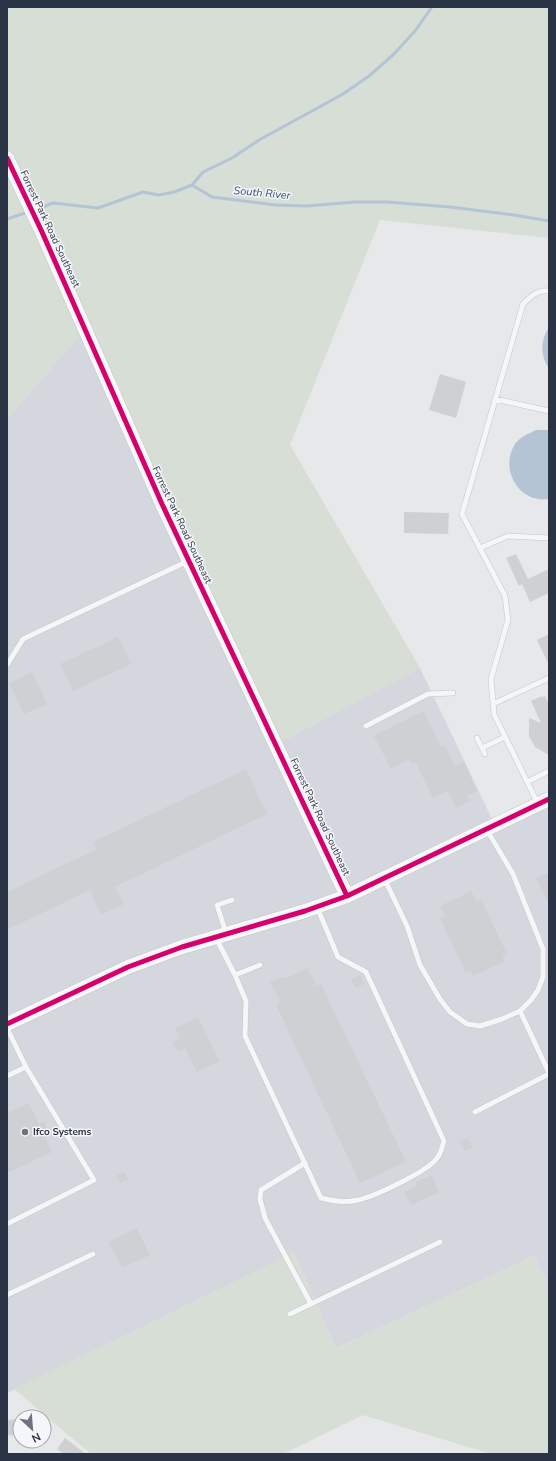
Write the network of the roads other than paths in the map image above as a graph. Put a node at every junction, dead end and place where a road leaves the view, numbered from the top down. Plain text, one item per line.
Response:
1 (7, 158) edge
2 (549, 291) edge
3 (496, 399) junction
4 (549, 411) edge
5 (549, 538) edge
6 (480, 548) junction
7 (189, 561) junction
8 (7, 665) edge
9 (549, 678) edge
10 (453, 693) dead end
11 (493, 704) junction
12 (366, 726) dead end
13 (505, 736) junction
14 (477, 738) dead end
15 (482, 748) junction
16 (485, 754) dead end
17 (549, 772) edge
18 (527, 782) junction
19 (544, 802) edge
20 (486, 829) junction
21 (384, 878) junction
22 (347, 896) junction
23 (232, 900) dead end
24 (317, 907) junction
25 (221, 936) junction
26 (260, 965) dead end
27 (235, 975) junction
28 (520, 1011) junction
29 (7, 1024) edge
30 (7, 1028) edge
31 (26, 1067) junction
32 (549, 1074) edge
33 (7, 1076) edge
34 (475, 1112) dead end
35 (305, 1163) junction
36 (7, 1224) edge
37 (440, 1242) dead end
38 (93, 1254) dead end
39 (7, 1295) edge
40 (311, 1304) junction
41 (290, 1314) dead end

1 - 7 street, Forrest Park Road Southeast
2 - 3 lane
3 - 4 lane
3 - 6 lane
5 - 6 lane
6 - 11 lane
7 - 8 lane
7 - 22 street, Forrest Park Road Southeast
9 - 11 lane
10 - 12 lane
11 - 13 lane
13 - 15 lane
13 - 18 lane
14 - 15 lane
15 - 16 lane
17 - 18 lane
18 - 19 lane
19 - 20 street
20 - 21 street
20 - 28 lane
21 - 22 street
21 - 28 lane
22 - 24 street
23 - 25 lane
24 - 25 street
24 - 35 lane
25 - 27 lane
25 - 29 street
26 - 27 lane
27 - 35 lane
28 - 32 lane
30 - 31 lane
31 - 33 lane
31 - 36 lane
32 - 34 lane
35 - 40 lane
37 - 40 lane
38 - 39 lane
40 - 41 lane

